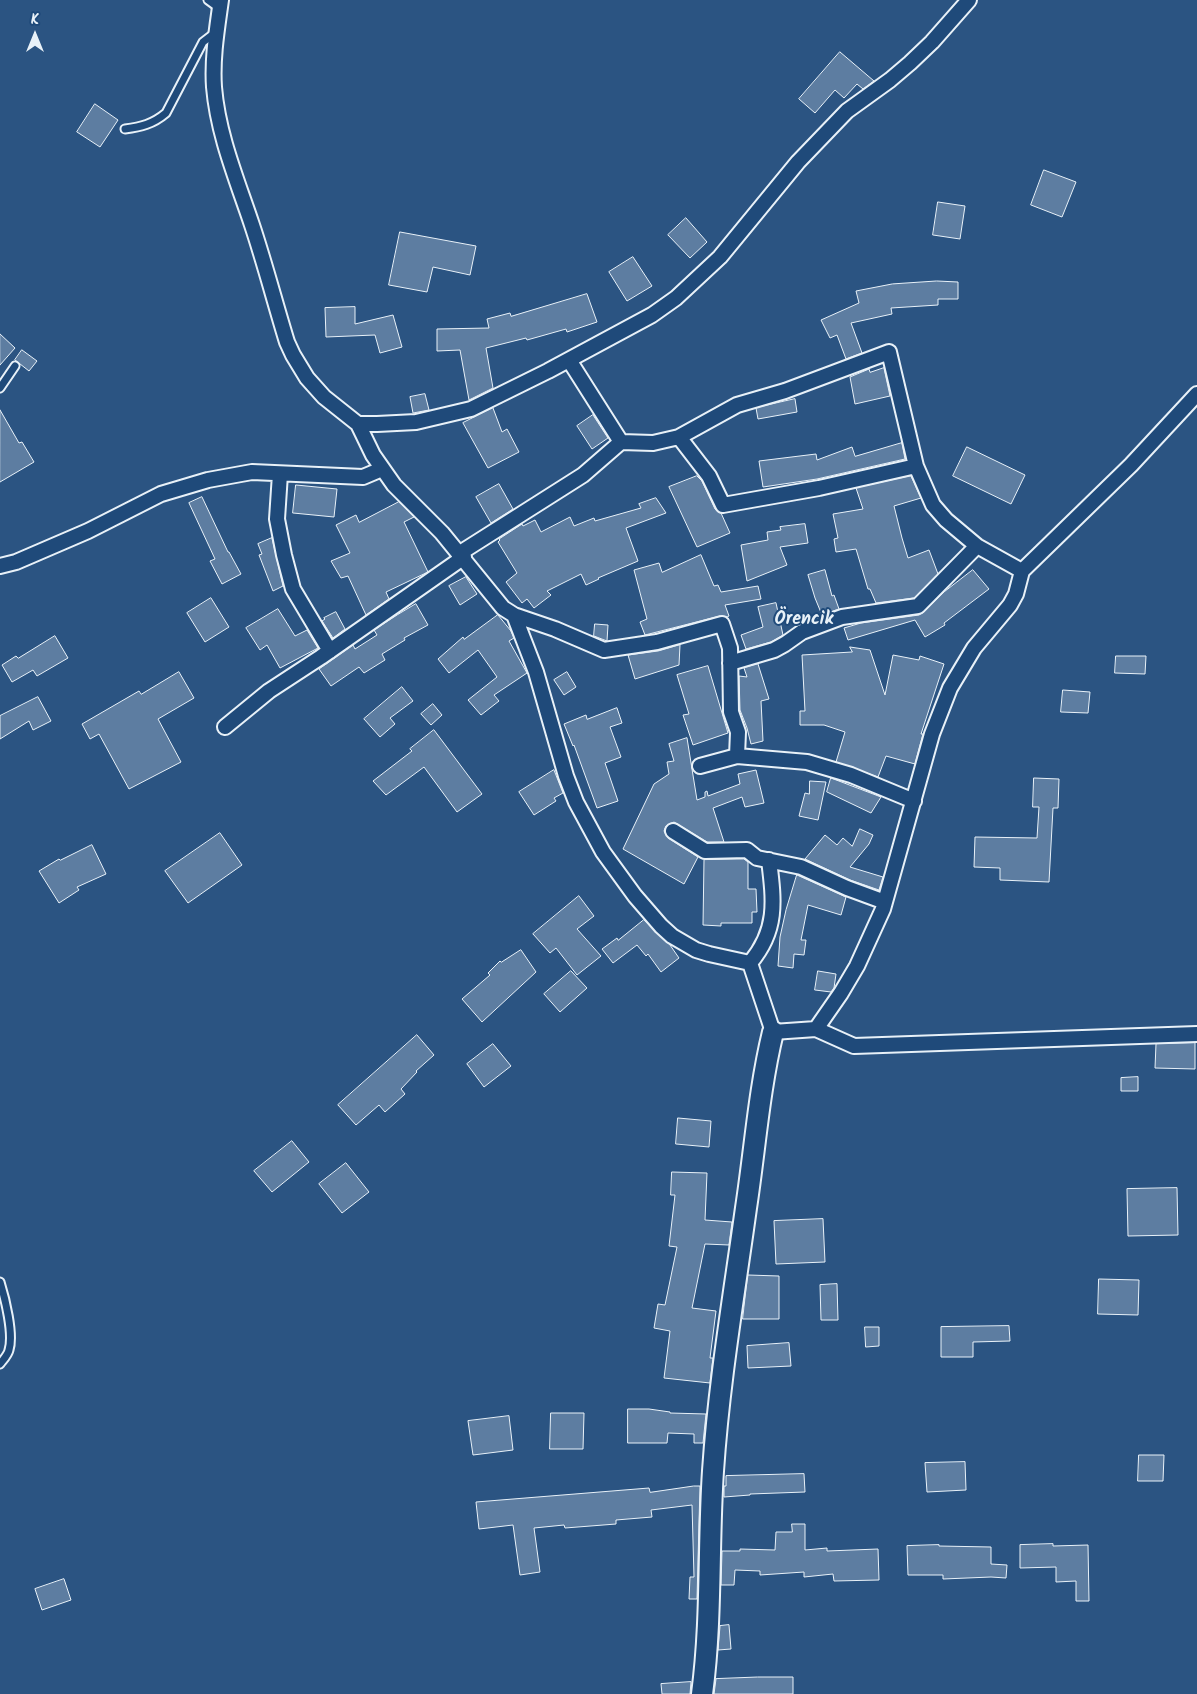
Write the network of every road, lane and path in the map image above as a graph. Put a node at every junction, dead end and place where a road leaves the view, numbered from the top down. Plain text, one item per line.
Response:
1 (969, 0) edge
2 (216, 3) edge
3 (216, 32) junction
4 (125, 129) dead end
5 (569, 360) junction
6 (16, 366) dead end
7 (0, 388) edge
8 (1197, 394) edge
9 (358, 424) junction
10 (679, 437) junction
11 (620, 442) junction
12 (916, 466) junction
13 (382, 469) junction
14 (280, 474) junction
15 (977, 546) junction
16 (462, 555) junction
17 (0, 566) edge
18 (1022, 571) junction
19 (514, 615) junction
20 (330, 651) junction
21 (730, 663) junction
22 (225, 727) dead end
23 (737, 756) junction
24 (700, 766) dead end
25 (914, 801) junction
26 (674, 831) dead end
27 (768, 860) junction
28 (885, 902) junction
29 (750, 963) junction
30 (816, 1029) junction
31 (773, 1032) junction
32 (1197, 1034) edge
33 (0, 1282) edge
34 (0, 1364) edge
35 (702, 1694) edge

1 - 5 street
2 - 3 street
3 - 4 lane
3 - 9 street
5 - 9 street
5 - 11 street
6 - 7 lane
8 - 18 street
9 - 13 street
10 - 11 street
10 - 12 street
10 - 12 street
11 - 16 street
12 - 15 street
13 - 14 street
13 - 16 street
14 - 17 street
14 - 20 street
15 - 18 street
15 - 21 street
16 - 19 street
16 - 20 street
18 - 25 street
19 - 21 street
19 - 29 street
20 - 22 street
21 - 23 street
23 - 24 street
23 - 25 street
25 - 28 street
26 - 27 street
27 - 28 street
27 - 29 street
28 - 30 street
29 - 31 street
30 - 31 street
30 - 32 street
31 - 35 street
33 - 34 lane

